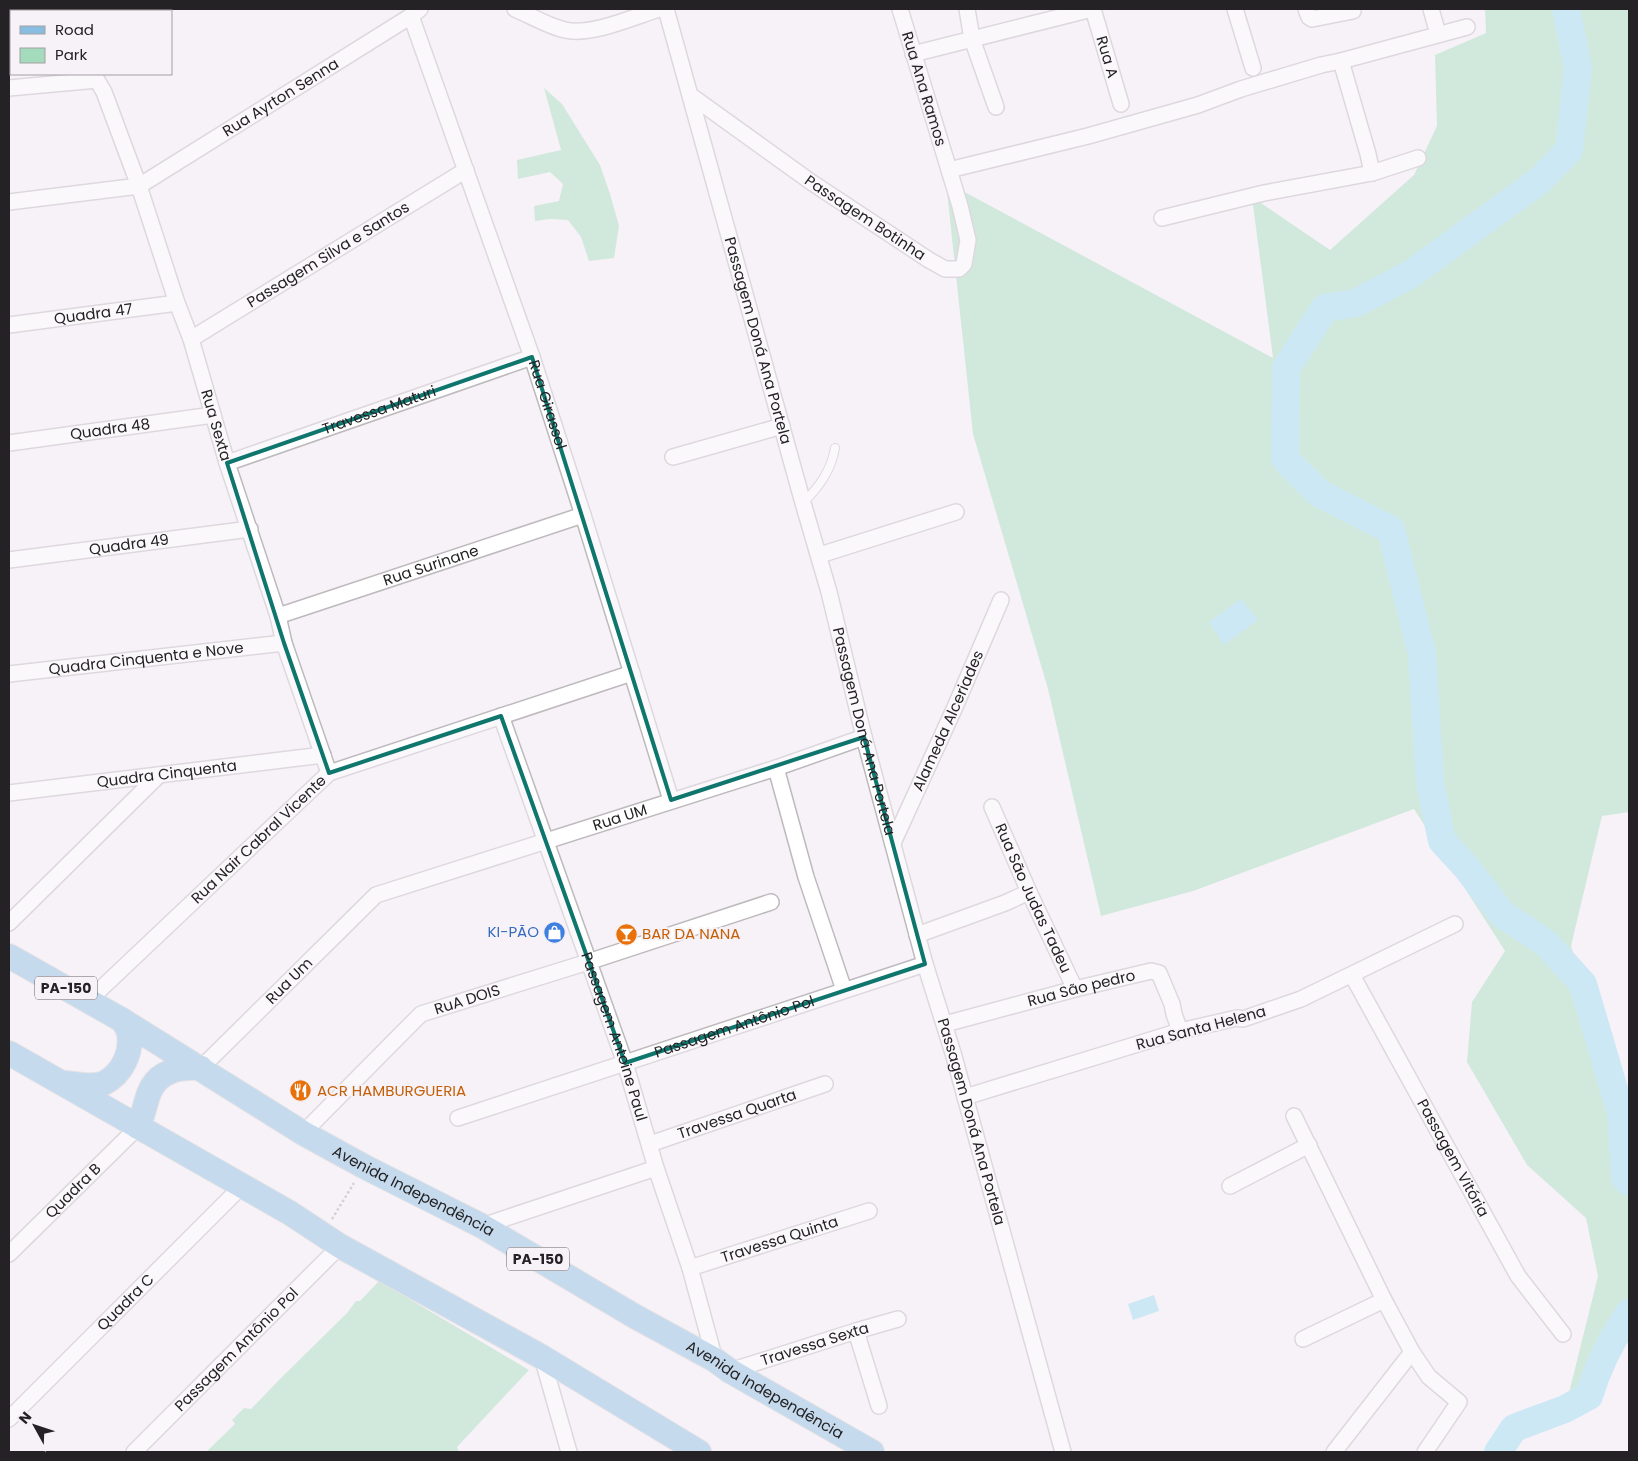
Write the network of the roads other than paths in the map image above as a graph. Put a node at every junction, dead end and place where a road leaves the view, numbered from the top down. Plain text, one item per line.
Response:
1 (515, 9) edge
2 (659, 9) edge
3 (666, 9) edge
4 (900, 9) edge
5 (967, 9) edge
6 (1093, 9) edge
7 (1235, 9) edge
8 (1306, 9) edge
9 (1431, 9) edge
10 (1353, 11) dead end
11 (415, 12) edge
12 (1467, 27) dead end
13 (1438, 34) junction
14 (972, 39) junction
15 (913, 54) junction
16 (1341, 61) junction
17 (1253, 68) dead end
18 (9, 88) edge
19 (690, 96) junction
20 (1121, 104) dead end
21 (996, 107) dead end
22 (1418, 158) dead end
23 (466, 170) junction
24 (949, 170) junction
25 (1372, 173) junction
26 (139, 186) junction
27 (9, 202) edge
28 (1162, 218) dead end
29 (177, 303) junction
30 (9, 324) edge
31 (191, 339) junction
32 (532, 357) junction
33 (212, 415) junction
34 (782, 426) junction
35 (9, 443) edge
36 (835, 448) dead end
37 (673, 457) dead end
38 (227, 463) junction
39 (803, 503) junction
40 (956, 512) dead end
41 (583, 515) junction
42 (250, 529) junction
43 (820, 556) junction
44 (9, 560) edge
45 (1002, 600) dead end
46 (278, 616) junction
47 (284, 644) junction
48 (632, 673) junction
49 (9, 674) edge
50 (502, 716) junction
51 (864, 737) junction
52 (323, 755) junction
53 (776, 768) junction
54 (329, 773) junction
55 (159, 775) junction
56 (9, 793) edge
57 (671, 800) junction
58 (992, 807) dead end
59 (546, 841) junction
60 (893, 842) junction
61 (1029, 892) junction
62 (376, 895) joint
63 (771, 902) dead end
64 (9, 923) edge
65 (1456, 924) dead end
66 (917, 935) junction
67 (9, 956) edge
68 (588, 962) junction
69 (924, 964) junction
70 (1352, 975) junction
71 (1075, 989) junction
72 (844, 990) junction
73 (88, 1000) junction
74 (122, 1020) junction
75 (945, 1024) junction
76 (1180, 1031) junction
77 (12, 1062) edge
78 (625, 1063) junction
79 (201, 1068) junction
80 (59, 1082) junction
81 (825, 1084) dead end
82 (965, 1097) junction
83 (1294, 1116) dead end
84 (458, 1118) dead end
85 (138, 1127) junction
86 (303, 1133) junction
87 (650, 1144) junction
88 (1309, 1144) junction
89 (656, 1168) junction
90 (242, 1186) junction
91 (1230, 1186) dead end
92 (869, 1211) dead end
93 (482, 1226) junction
94 (331, 1240) junction
95 (9, 1254) edge
96 (690, 1268) junction
97 (1384, 1300) junction
98 (898, 1319) dead end
99 (856, 1331) junction
100 (1563, 1334) dead end
101 (1303, 1339) dead end
102 (1412, 1352) junction
103 (542, 1357) junction
104 (723, 1365) junction
105 (879, 1406) dead end
106 (9, 1419) edge
107 (134, 1452) edge
108 (569, 1452) edge
109 (699, 1452) edge
110 (872, 1452) edge
111 (1063, 1452) edge
112 (1334, 1452) edge
113 (1425, 1452) edge

1 - 2 street
3 - 19 street, Passagem Doná Ana Portela
4 - 15 street, Rua Ana Ramos
5 - 14 street
6 - 14 street
6 - 20 street, Rua A
7 - 17 street
8 - 10 street
9 - 13 street
11 - 23 street, Rua Girassol
11 - 26 street, Rua Ayrton Senna
12 - 13 street
13 - 16 street
14 - 15 street
14 - 21 street
15 - 24 street, Rua Ana Ramos
16 - 24 street
16 - 25 street
18 - 26 street, Rua Sexta
19 - 24 street, Passagem Botinha
19 - 34 street, Passagem Doná Ana Portela
22 - 25 street
23 - 31 street, Passagem Silva e Santos
23 - 32 street, Rua Girassol
25 - 28 street
26 - 27 street
26 - 29 street, Rua Sexta
29 - 30 street, Quadra 47
29 - 31 street, Rua Sexta
31 - 33 street, Rua Sexta
32 - 38 street, Travessa Maturi
32 - 41 street, Rua Girassol
33 - 35 street, Quadra 48
33 - 38 street, Rua Sexta
34 - 37 street
34 - 39 street, Passagem Doná Ana Portela
36 - 39 lane
38 - 42 street, Rua Sexta
39 - 43 street, Passagem Doná Ana Portela
40 - 43 street
41 - 46 street, Rua Surinane
41 - 48 street, Rua Girassol
42 - 44 street, Quadra 49
42 - 46 street, Rua Sexta
43 - 51 street, Passagem Doná Ana Portela
45 - 60 street, Alameda Alceriades
46 - 47 street, Rua Sexta
47 - 49 street, Quadra Cinquenta e Nove
47 - 52 street, Rua Sexta
48 - 50 street, Rua Nair Cabral Vicente
48 - 57 street, Rua Girassol
50 - 54 street, Rua Nair Cabral Vicente
50 - 59 street, Passagem Antoine Paul
51 - 53 street, Rua UM
51 - 60 street, Passagem Doná Ana Portela
52 - 54 street, Rua Sexta
52 - 55 street, Quadra Cinquenta
53 - 57 street, Rua UM
53 - 72 street
54 - 73 street, Rua Nair Cabral Vicente
55 - 56 street, Quadra Cinquenta
55 - 64 street
57 - 59 street, Rua UM
58 - 61 street, Rua São Judas Tadeu
59 - 62 street, Rua UM
59 - 68 street, Passagem Antoine Paul
60 - 66 street, Passagem Doná Ana Portela
61 - 66 street
61 - 71 street, Rua São Judas Tadeu
62 - 79 street, Rua Um
63 - 68 street
65 - 70 street, Rua Santa Helena
66 - 69 street, Passagem Doná Ana Portela
67 - 73 main road, Avenida Independência / PA-150
68 - 78 street, Passagem Antoine Paul
68 - 86 street, RuA DOIS
69 - 72 street, Passagem Antônio Pol
69 - 75 street, Passagem Doná Ana Portela
70 - 76 street, Rua Santa Helena
70 - 100 street, Passagem Vitória
71 - 75 street, Rua São pedro
71 - 76 street, Rua São pedro
72 - 78 street, Passagem Antônio Pol
73 - 74 main road, Avenida Independência / PA-150
74 - 79 main road, Avenida Independência / PA-150
74 - 80 main road
75 - 82 street, Passagem Doná Ana Portela
76 - 82 street, Rua Santa Helena
77 - 80 main road
78 - 84 street, Passagem Antônio Pol
78 - 87 street, Passagem Antoine Paul
79 - 85 main road
79 - 86 main road, Avenida Independência / PA-150
80 - 85 main road
81 - 87 street, Travessa Quarta
82 - 111 street, Passagem Doná Ana Portela
83 - 88 street
85 - 90 main road
85 - 95 street, Quadra B
86 - 93 main road, Avenida Independência / PA-150
87 - 89 street, Passagem Antoine Paul
88 - 91 street
88 - 97 street
89 - 93 street
89 - 96 street, Passagem Antoine Paul
90 - 94 main road
90 - 106 street, Quadra C
92 - 96 street, Travessa Quinta
93 - 104 main road, Avenida Independência / PA-150
94 - 103 main road
94 - 107 street, Passagem Antônio Pol
96 - 104 street, Passagem Antoine Paul
97 - 101 street
97 - 102 street
98 - 99 street, Travessa Sexta
99 - 104 street, Travessa Sexta
99 - 105 street
102 - 112 street
102 - 113 street
103 - 108 street
103 - 109 main road
104 - 110 main road, Avenida Independência / PA-150

